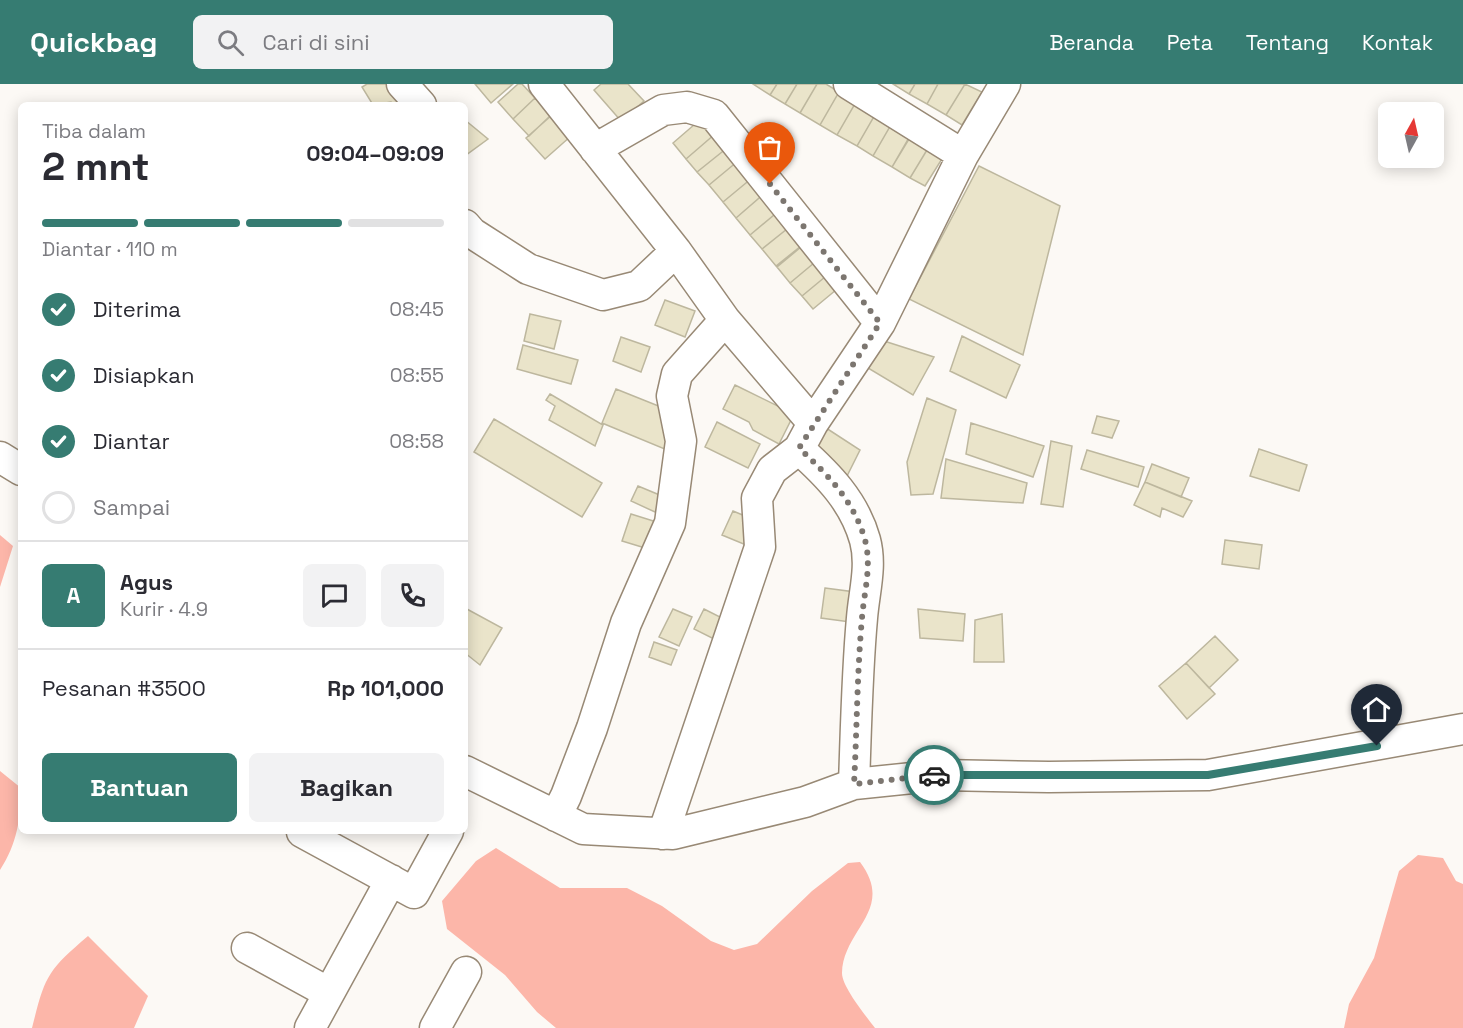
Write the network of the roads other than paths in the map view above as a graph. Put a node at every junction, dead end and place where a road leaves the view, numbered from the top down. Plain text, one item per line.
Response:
1 (402, 84) edge
2 (544, 84) edge
3 (849, 84) edge
4 (1005, 84) edge
5 (418, 102) edge
6 (595, 149) junction
7 (963, 156) junction
8 (468, 228) edge
9 (676, 251) junction
10 (725, 320) junction
11 (880, 323) junction
12 (806, 436) junction
13 (0, 457) edge
14 (18, 468) edge
15 (1463, 729) edge
16 (854, 784) junction
17 (468, 787) edge
18 (556, 816) junction
19 (306, 834) edge
20 (446, 834) edge
21 (663, 834) junction
22 (391, 880) junction
23 (247, 948) dead end
24 (466, 972) dead end
25 (329, 993) junction
26 (314, 1026) edge
27 (435, 1028) edge

1 - 5 street
2 - 6 street
3 - 7 street
4 - 7 street
6 - 9 street
6 - 11 street
7 - 11 street
8 - 9 street
9 - 10 street
10 - 12 street
10 - 18 street
11 - 12 street
12 - 16 street
12 - 21 street
13 - 14 street
15 - 16 street
16 - 21 street
17 - 18 street
18 - 21 street
19 - 22 street
20 - 22 street
22 - 25 street
23 - 25 street
24 - 27 street
25 - 26 street

